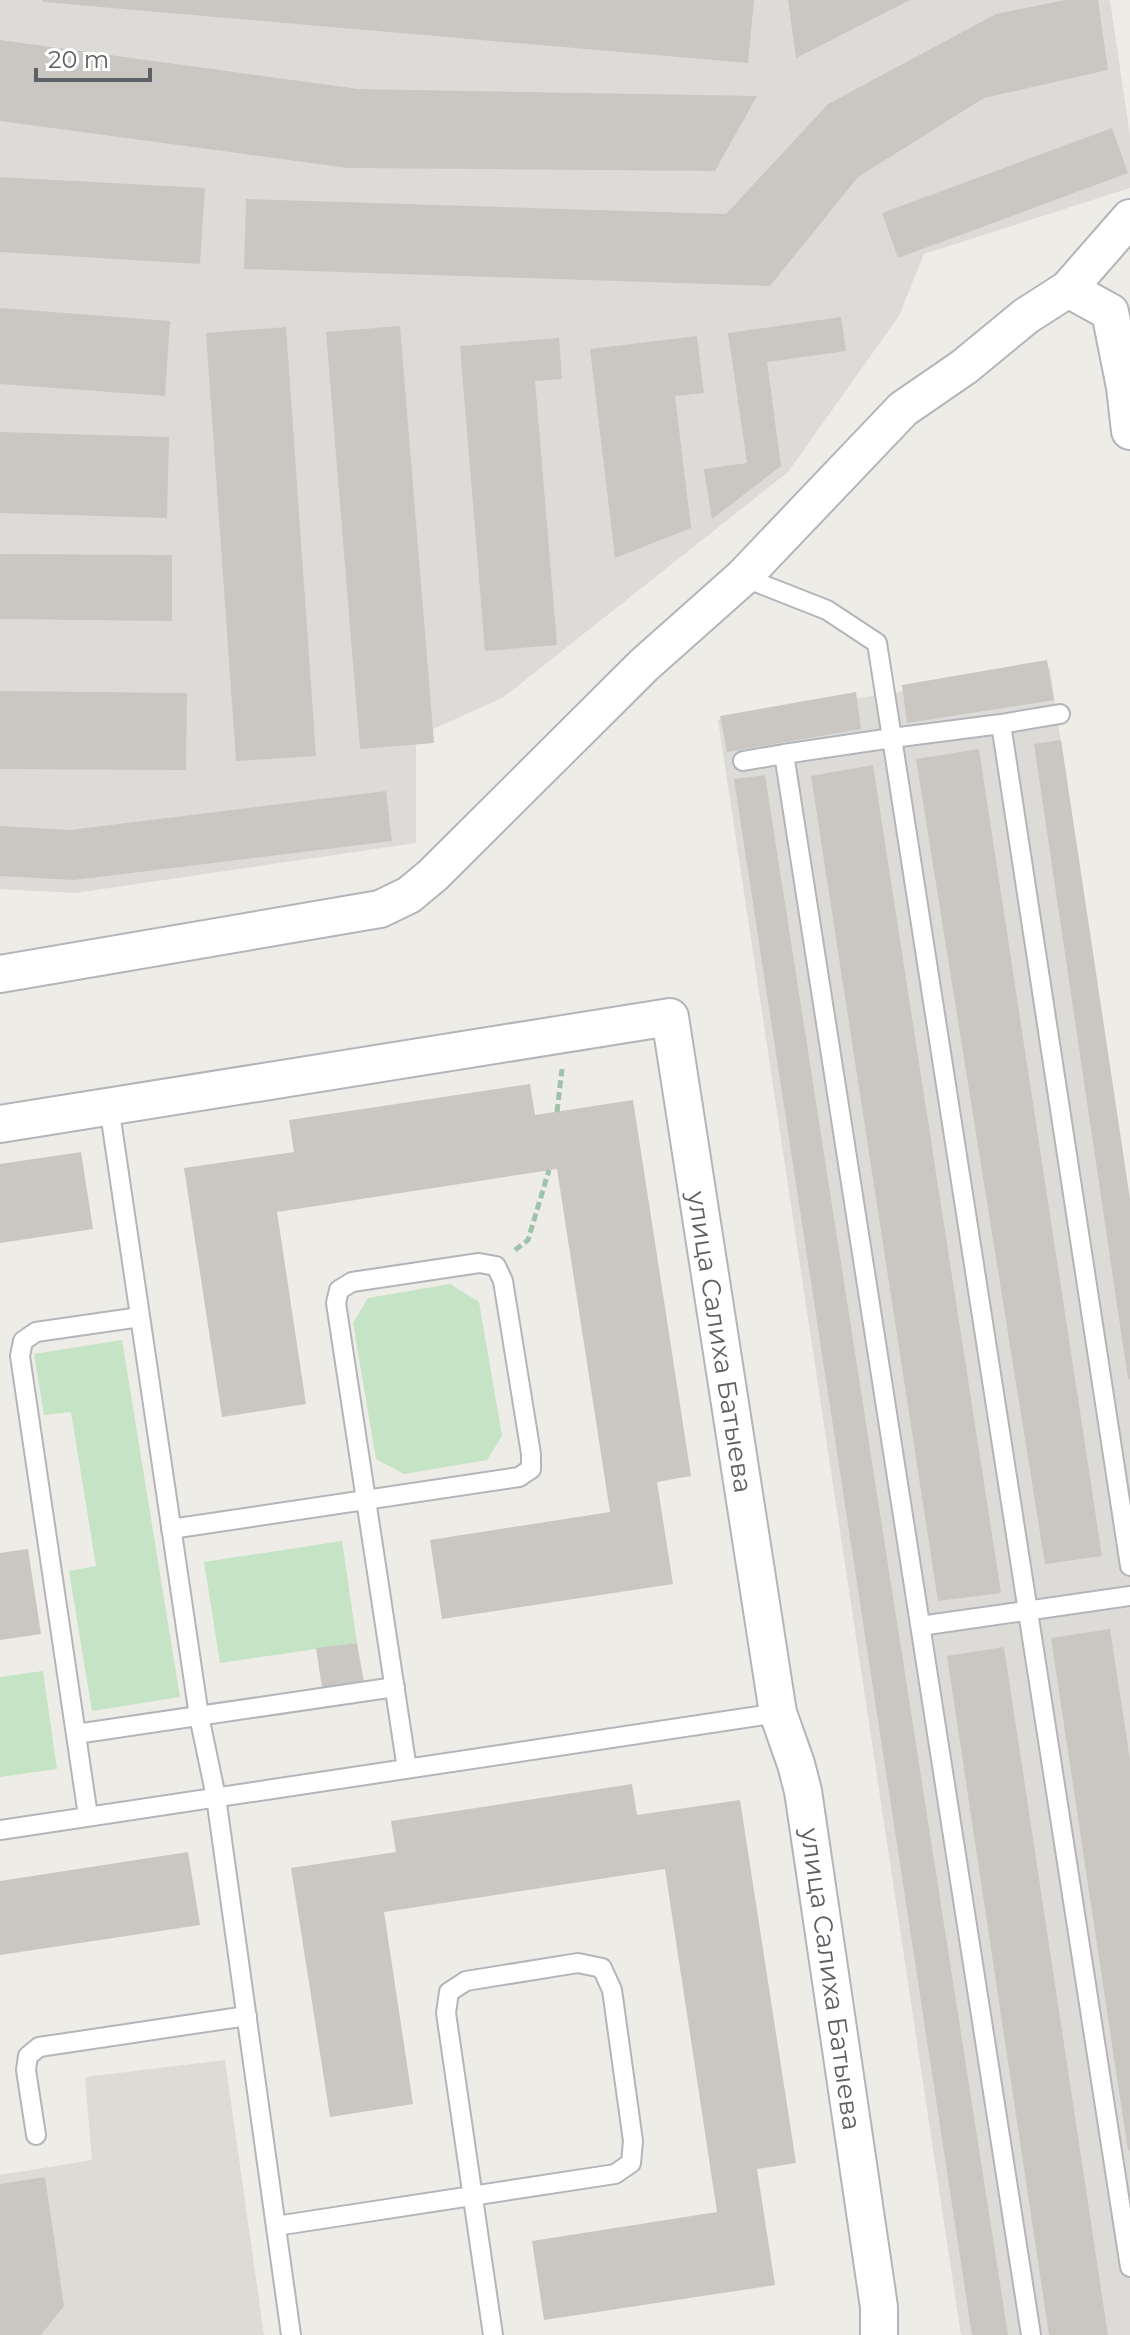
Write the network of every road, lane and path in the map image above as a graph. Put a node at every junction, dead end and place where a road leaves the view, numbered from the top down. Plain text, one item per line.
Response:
1 (1130, 218) edge
2 (1068, 289) junction
3 (1128, 386) edge
4 (1130, 431) edge
5 (743, 577) junction
6 (1060, 714) dead end
7 (1001, 724) junction
8 (892, 738) junction
9 (784, 754) junction
10 (743, 761) dead end
11 (0, 974) edge
12 (109, 1106) junction
13 (0, 1124) edge
14 (549, 1170) dead end
15 (496, 1266) junction
16 (140, 1317) junction
17 (366, 1500) junction
18 (171, 1529) junction
19 (1130, 1566) edge
20 (1130, 1596) edge
21 (1028, 1611) junction
22 (920, 1626) junction
23 (395, 1687) junction
24 (778, 1713) junction
25 (199, 1716) junction
26 (76, 1734) junction
27 (407, 1769) junction
28 (216, 1797) junction
29 (88, 1816) junction
30 (0, 1830) edge
31 (247, 2016) junction
32 (36, 2135) dead end
33 (473, 2196) junction
34 (276, 2226) junction
35 (1130, 2267) edge
36 (291, 2335) edge
37 (493, 2335) edge
38 (879, 2335) edge
39 (1031, 2335) edge

1 - 2 street
2 - 3 street
2 - 5 street
3 - 4 street
5 - 8 lane
5 - 11 street
6 - 7 lane
7 - 8 lane
7 - 19 lane
8 - 9 lane
8 - 21 lane
9 - 10 lane
9 - 22 lane
12 - 13 street, улица Салиха Батыева
12 - 16 lane
12 - 24 street, улица Салиха Батыева
14 - 15 path
15 - 17 lane
15 - 17 lane
16 - 18 lane
16 - 26 lane
17 - 18 lane
17 - 23 lane
18 - 25 lane
20 - 21 lane
21 - 22 lane
21 - 35 lane
22 - 39 lane
23 - 25 lane
23 - 27 lane
24 - 27 lane
24 - 38 street, улица Салиха Батыева
25 - 26 lane
25 - 28 lane
26 - 29 lane
27 - 28 lane
28 - 29 lane
28 - 31 lane
29 - 30 lane
31 - 32 lane
31 - 34 lane
33 - 33 lane
33 - 34 lane
33 - 37 lane
34 - 36 lane

